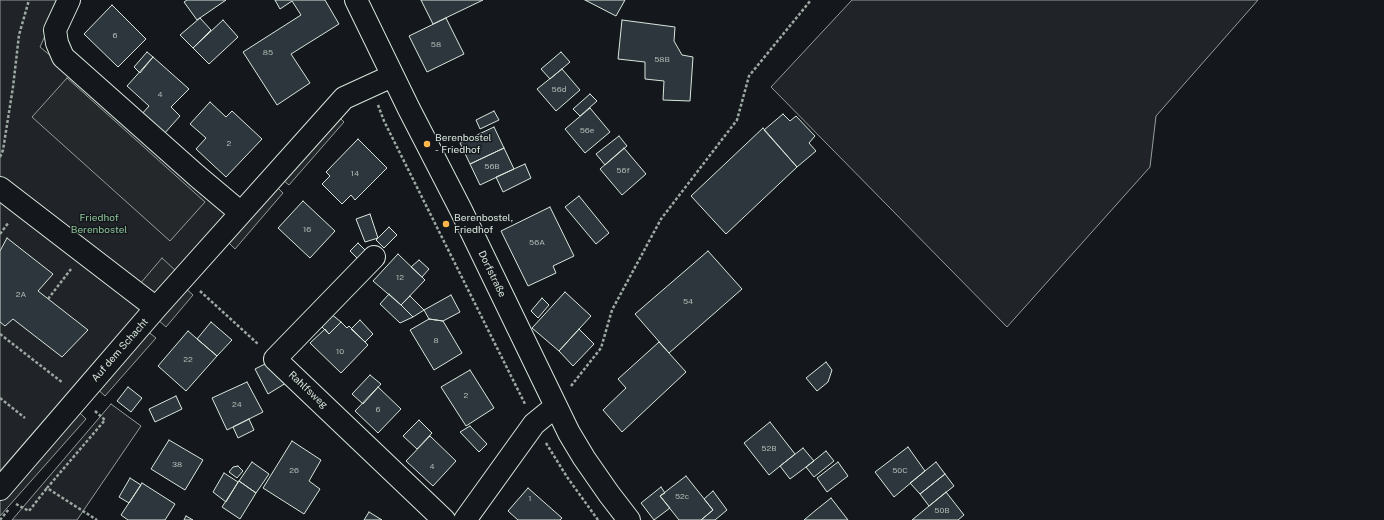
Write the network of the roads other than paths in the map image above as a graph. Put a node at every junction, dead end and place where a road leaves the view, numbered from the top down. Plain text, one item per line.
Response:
1 (69, 0) edge
2 (356, 0) edge
3 (392, 76) junction
4 (0, 188) edge
5 (241, 213) junction
6 (374, 257) dead end
7 (156, 308) junction
8 (556, 406) junction
9 (7, 496) edge
10 (444, 520) edge
11 (465, 520) edge
12 (629, 520) edge

1 - 5 street
2 - 3 street, Dorfstraße
3 - 5 street, Auf dem Schacht
3 - 8 street, Dorfstraße
4 - 7 street
5 - 7 street, Auf dem Schacht
6 - 10 street, Rahlfsweg
7 - 9 street, Auf dem Schacht
8 - 11 street
8 - 12 street, Dorfstraße

